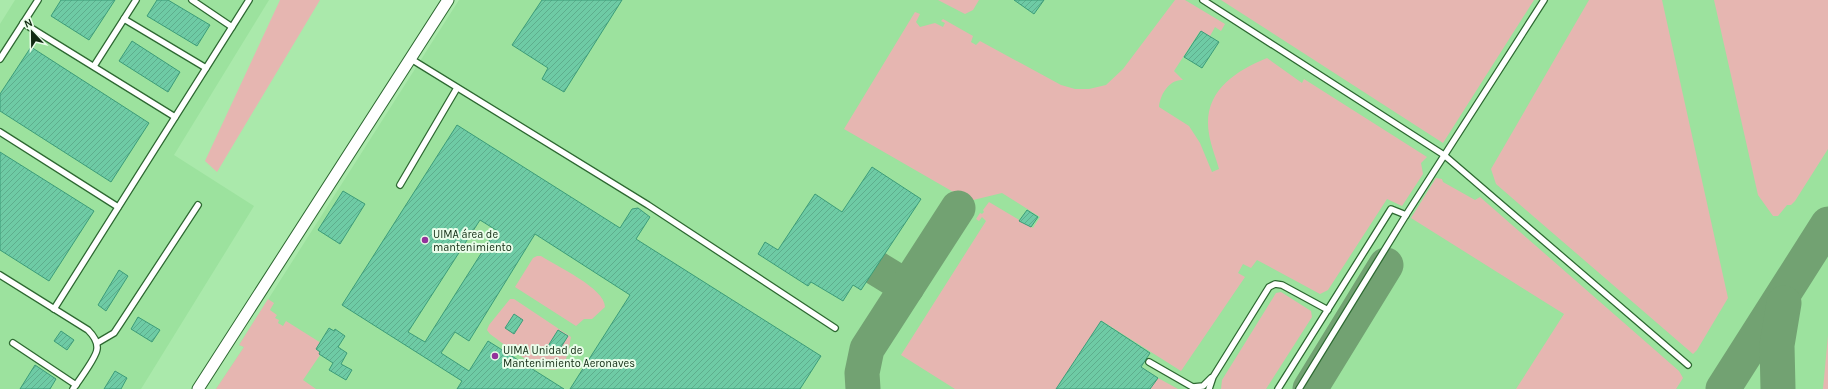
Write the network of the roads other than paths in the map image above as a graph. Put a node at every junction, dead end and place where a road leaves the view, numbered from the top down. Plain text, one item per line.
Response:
1 (38, 0) edge
2 (136, 0) edge
3 (192, 0) edge
4 (249, 0) edge
5 (448, 0) edge
6 (1203, 0) edge
7 (1544, 0) edge
8 (124, 19) junction
9 (23, 23) junction
10 (232, 27) junction
11 (0, 59) edge
12 (412, 59) junction
13 (94, 66) junction
14 (206, 68) junction
15 (457, 88) junction
16 (175, 117) junction
17 (0, 132) edge
18 (1444, 155) junction
19 (400, 185) dead end
20 (198, 205) dead end
21 (118, 207) junction
22 (1406, 215) junction
23 (0, 275) edge
24 (54, 309) junction
25 (1328, 310) junction
26 (835, 328) dead end
27 (13, 343) dead end
28 (97, 343) junction
29 (1149, 362) dead end
30 (1688, 365) dead end
31 (1213, 377) junction
32 (74, 387) edge
33 (1194, 388) edge
34 (198, 389) edge
35 (1209, 389) edge
36 (1278, 389) edge
37 (1299, 389) edge

1 - 9 lane
2 - 8 lane
3 - 10 lane
4 - 10 lane
5 - 12 street
6 - 18 lane
7 - 18 lane
8 - 13 lane
8 - 14 lane
9 - 11 lane
9 - 13 lane
10 - 14 lane
12 - 15 lane
12 - 34 street
13 - 16 lane
14 - 16 lane
15 - 19 lane
15 - 26 lane
16 - 21 lane
17 - 21 lane
18 - 22 lane
18 - 30 lane
20 - 28 lane
21 - 24 lane
22 - 25 lane
22 - 37 lane
23 - 24 lane
24 - 28 lane
25 - 31 lane
25 - 36 lane
27 - 32 lane
28 - 32 lane
29 - 33 lane
31 - 33 lane
31 - 35 lane

